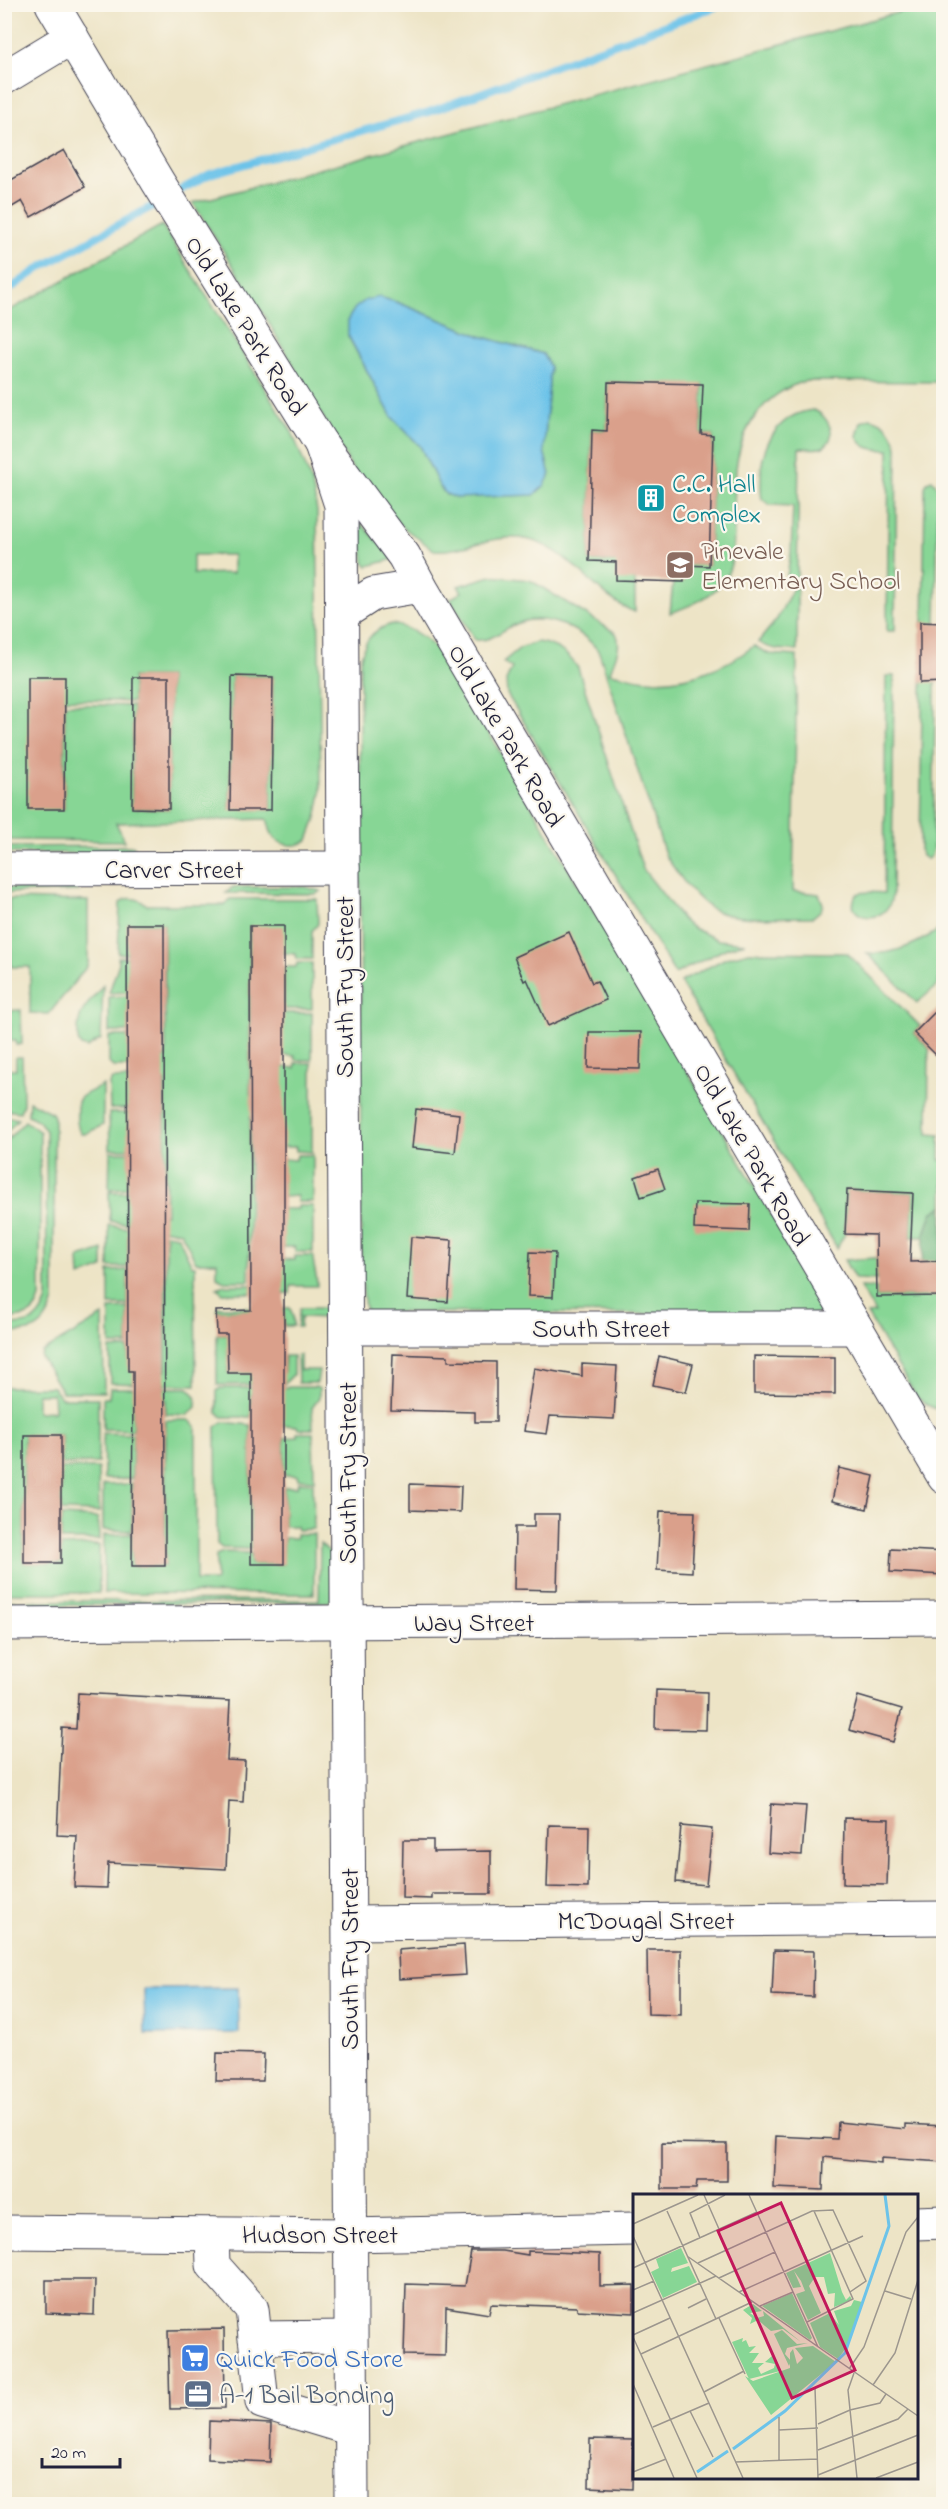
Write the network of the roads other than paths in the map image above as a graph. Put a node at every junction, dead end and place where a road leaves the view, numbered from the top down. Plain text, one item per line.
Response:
1 (52, 4) edge
2 (72, 37) junction
3 (4, 78) edge
4 (321, 444) junction
5 (420, 586) junction
6 (342, 614) junction
7 (343, 868) junction
8 (4, 869) edge
9 (346, 1328) junction
10 (856, 1328) junction
11 (929, 1427) edge
12 (944, 1477) edge
13 (944, 1618) edge
14 (348, 1623) junction
15 (4, 1624) edge
16 (944, 1918) edge
17 (349, 1923) junction
18 (944, 2222) edge
19 (918, 2223) edge
20 (633, 2229) edge
21 (4, 2232) edge
22 (212, 2234) junction
23 (349, 2235) junction
24 (350, 2337) junction
25 (255, 2338) junction
26 (351, 2429) junction
27 (352, 2505) edge

1 - 2 street, Old Lake Park Road
2 - 3 street
2 - 4 street, Old Lake Park Road
4 - 5 street, Old Lake Park Road
4 - 6 street, South Fry Street
5 - 6 street
5 - 10 street, Old Lake Park Road
6 - 7 street, South Fry Street
7 - 8 street, Carver Street
7 - 9 street, South Fry Street
9 - 10 street, South Street
9 - 14 street, South Fry Street
10 - 11 street, Old Lake Park Road
11 - 12 street, Old Lake Park Road
13 - 14 street, Way Street
14 - 15 street, Way Street
14 - 17 street, South Fry Street
16 - 17 street, McDougal Street
17 - 23 street, South Fry Street
18 - 19 street
20 - 23 street, Hudson Street
21 - 22 street, Hudson Street
22 - 23 street, Hudson Street
22 - 25 street
23 - 24 street, South Fry Street
24 - 25 street
24 - 26 street, South Fry Street
25 - 26 street
26 - 27 street, South Fry Street

